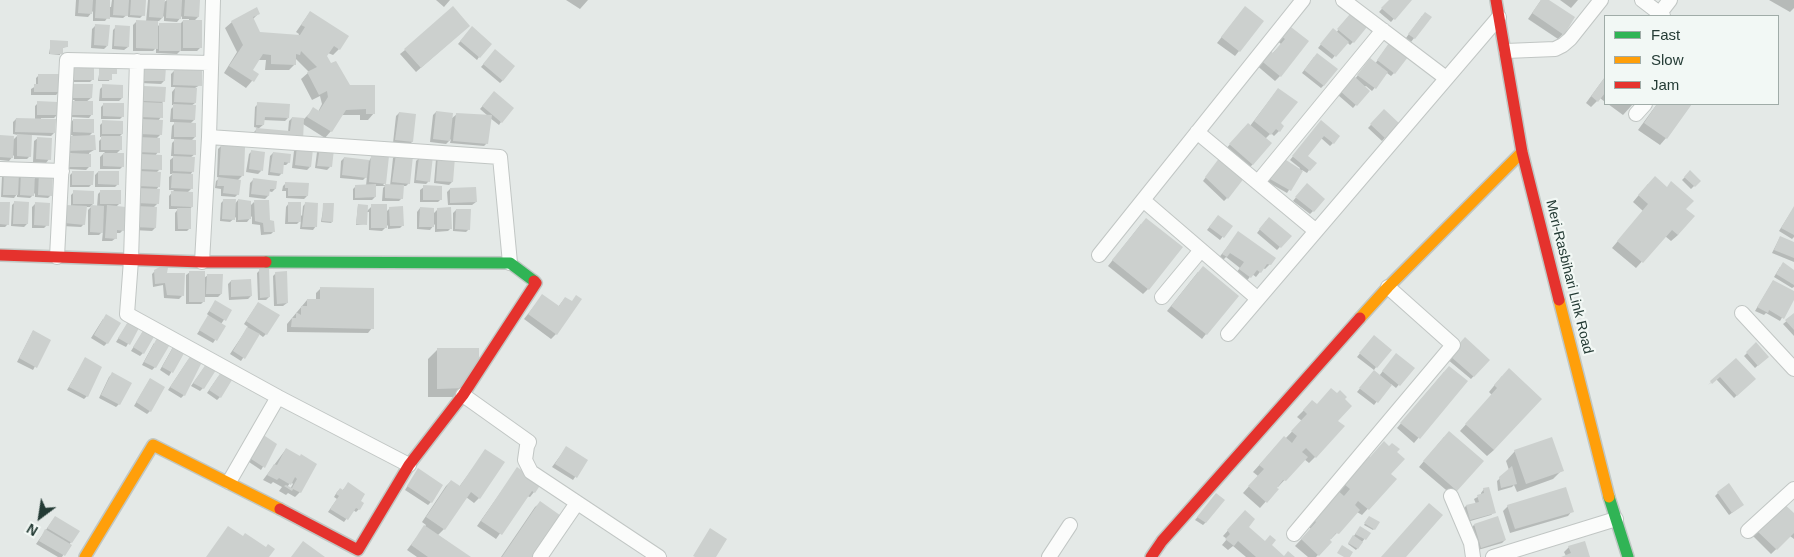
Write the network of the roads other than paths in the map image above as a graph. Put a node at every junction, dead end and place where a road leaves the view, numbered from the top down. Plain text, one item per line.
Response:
1 (213, 0) edge
2 (1303, 0) edge
3 (1343, 0) edge
4 (1496, 0) edge
5 (1601, 0) edge
6 (1642, 0) edge
7 (1670, 0) edge
8 (1661, 15) edge
9 (1499, 17) junction
10 (1383, 30) junction
11 (1506, 51) junction
12 (138, 62) junction
13 (210, 63) junction
14 (1446, 78) junction
15 (1197, 132) junction
16 (209, 137) junction
17 (1522, 152) junction
18 (0, 169) edge
19 (62, 171) junction
20 (1258, 182) junction
21 (1143, 200) junction
22 (1316, 230) junction
23 (1201, 250) junction
24 (0, 255) edge
25 (1099, 255) dead end
26 (57, 257) junction
27 (131, 260) junction
28 (202, 262) junction
29 (510, 263) junction
30 (1388, 287) junction
31 (1162, 297) dead end
32 (1258, 298) junction
33 (1742, 313) dead end
34 (1228, 334) dead end
35 (1794, 368) edge
36 (463, 395) junction
37 (278, 397) junction
38 (409, 466) junction
39 (230, 482) junction
40 (1794, 489) edge
41 (1451, 496) dead end
42 (577, 503) junction
43 (1616, 519) junction
44 (1070, 525) dead end
45 (1748, 531) dead end
46 (1294, 534) dead end
47 (360, 555) edge
48 (85, 557) edge
49 (540, 557) edge
50 (659, 557) edge
51 (1049, 557) edge
52 (1151, 557) edge
53 (1474, 557) edge
54 (1493, 557) edge
55 (1628, 557) edge

1 - 13 street
2 - 15 street
3 - 10 street
4 - 9 street, Meri-Rasbihari Link Road
5 - 11 street
6 - 8 street
7 - 8 street
9 - 11 street, Meri-Rasbihari Link Road
9 - 14 street
10 - 14 street
10 - 20 street
11 - 17 street, Meri-Rasbihari Link Road
12 - 13 street
12 - 19 street
12 - 27 street
13 - 16 street
14 - 22 street
15 - 20 street
15 - 21 street
16 - 28 street
16 - 29 street
17 - 30 street
17 - 43 street, Meri-Rasbihari Link Road
18 - 19 street
19 - 26 street
20 - 22 street
21 - 23 street
21 - 25 street
22 - 32 street
23 - 31 street
23 - 32 street
24 - 26 street
26 - 27 street
27 - 28 street
27 - 37 street
28 - 29 street
29 - 36 street
30 - 46 street
30 - 52 street
32 - 34 street
33 - 35 street
36 - 38 street
36 - 42 street
37 - 38 street
37 - 39 street
38 - 47 street
39 - 47 street
39 - 48 street
40 - 45 street
41 - 53 street
42 - 49 street
42 - 50 street
43 - 54 street
43 - 55 street, Meri-Rasbihari Link Road
44 - 51 street

